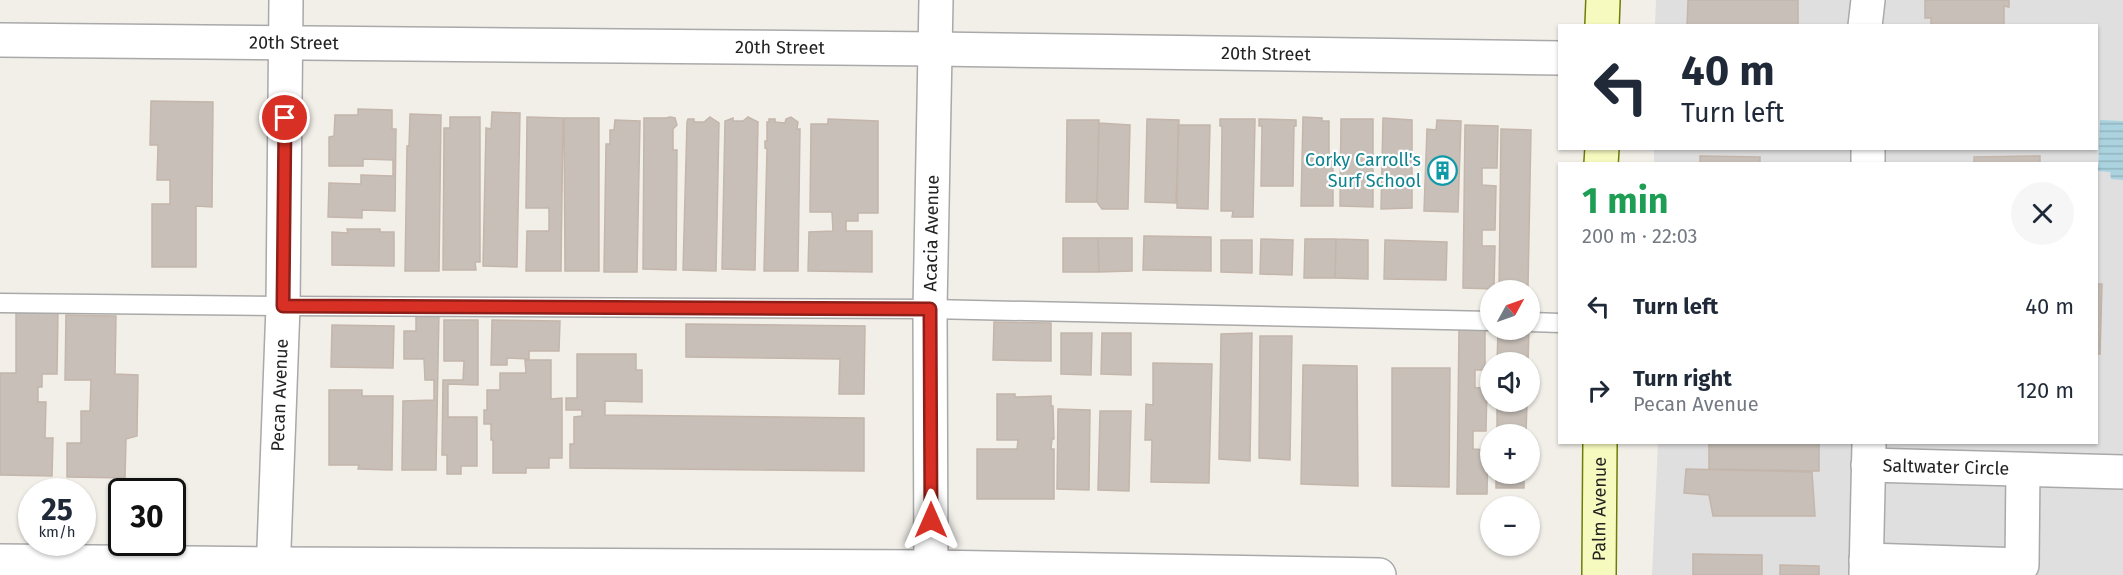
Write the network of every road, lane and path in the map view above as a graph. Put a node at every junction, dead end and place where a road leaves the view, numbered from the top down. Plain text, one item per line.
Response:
1 (286, 0) edge
2 (936, 0) edge
3 (1603, 0) edge
4 (1868, 0) edge
5 (1602, 24) edge
6 (1865, 24) edge
7 (0, 40) edge
8 (286, 43) junction
9 (935, 49) junction
10 (1558, 58) edge
11 (0, 303) edge
12 (283, 306) junction
13 (930, 309) junction
14 (1480, 321) edge
15 (1540, 322) edge
16 (1558, 323) edge
17 (1600, 444) edge
18 (1868, 454) edge
19 (2023, 470) junction
20 (2123, 472) edge
21 (0, 561) edge
22 (1866, 568) edge
23 (273, 569) edge
24 (931, 571) edge
25 (1379, 575) edge
26 (1599, 575) edge

1 - 8 street, Pecan Avenue
2 - 9 street, Acacia Avenue
3 - 5 street
4 - 6 street
7 - 8 street, 20th Street
8 - 9 street, 20th Street
8 - 12 street, Pecan Avenue
9 - 10 street, 20th Street
9 - 13 street, Acacia Avenue
11 - 12 lane
12 - 13 lane
12 - 23 street, Pecan Avenue
13 - 14 lane
13 - 24 street, Acacia Avenue
15 - 16 lane
17 - 26 street, Palm Avenue
18 - 19 street, Saltwater Circle
18 - 22 street
19 - 20 street, Saltwater Circle
19 - 22 street, Saltwater Circle
21 - 23 street
23 - 24 street
24 - 25 street

